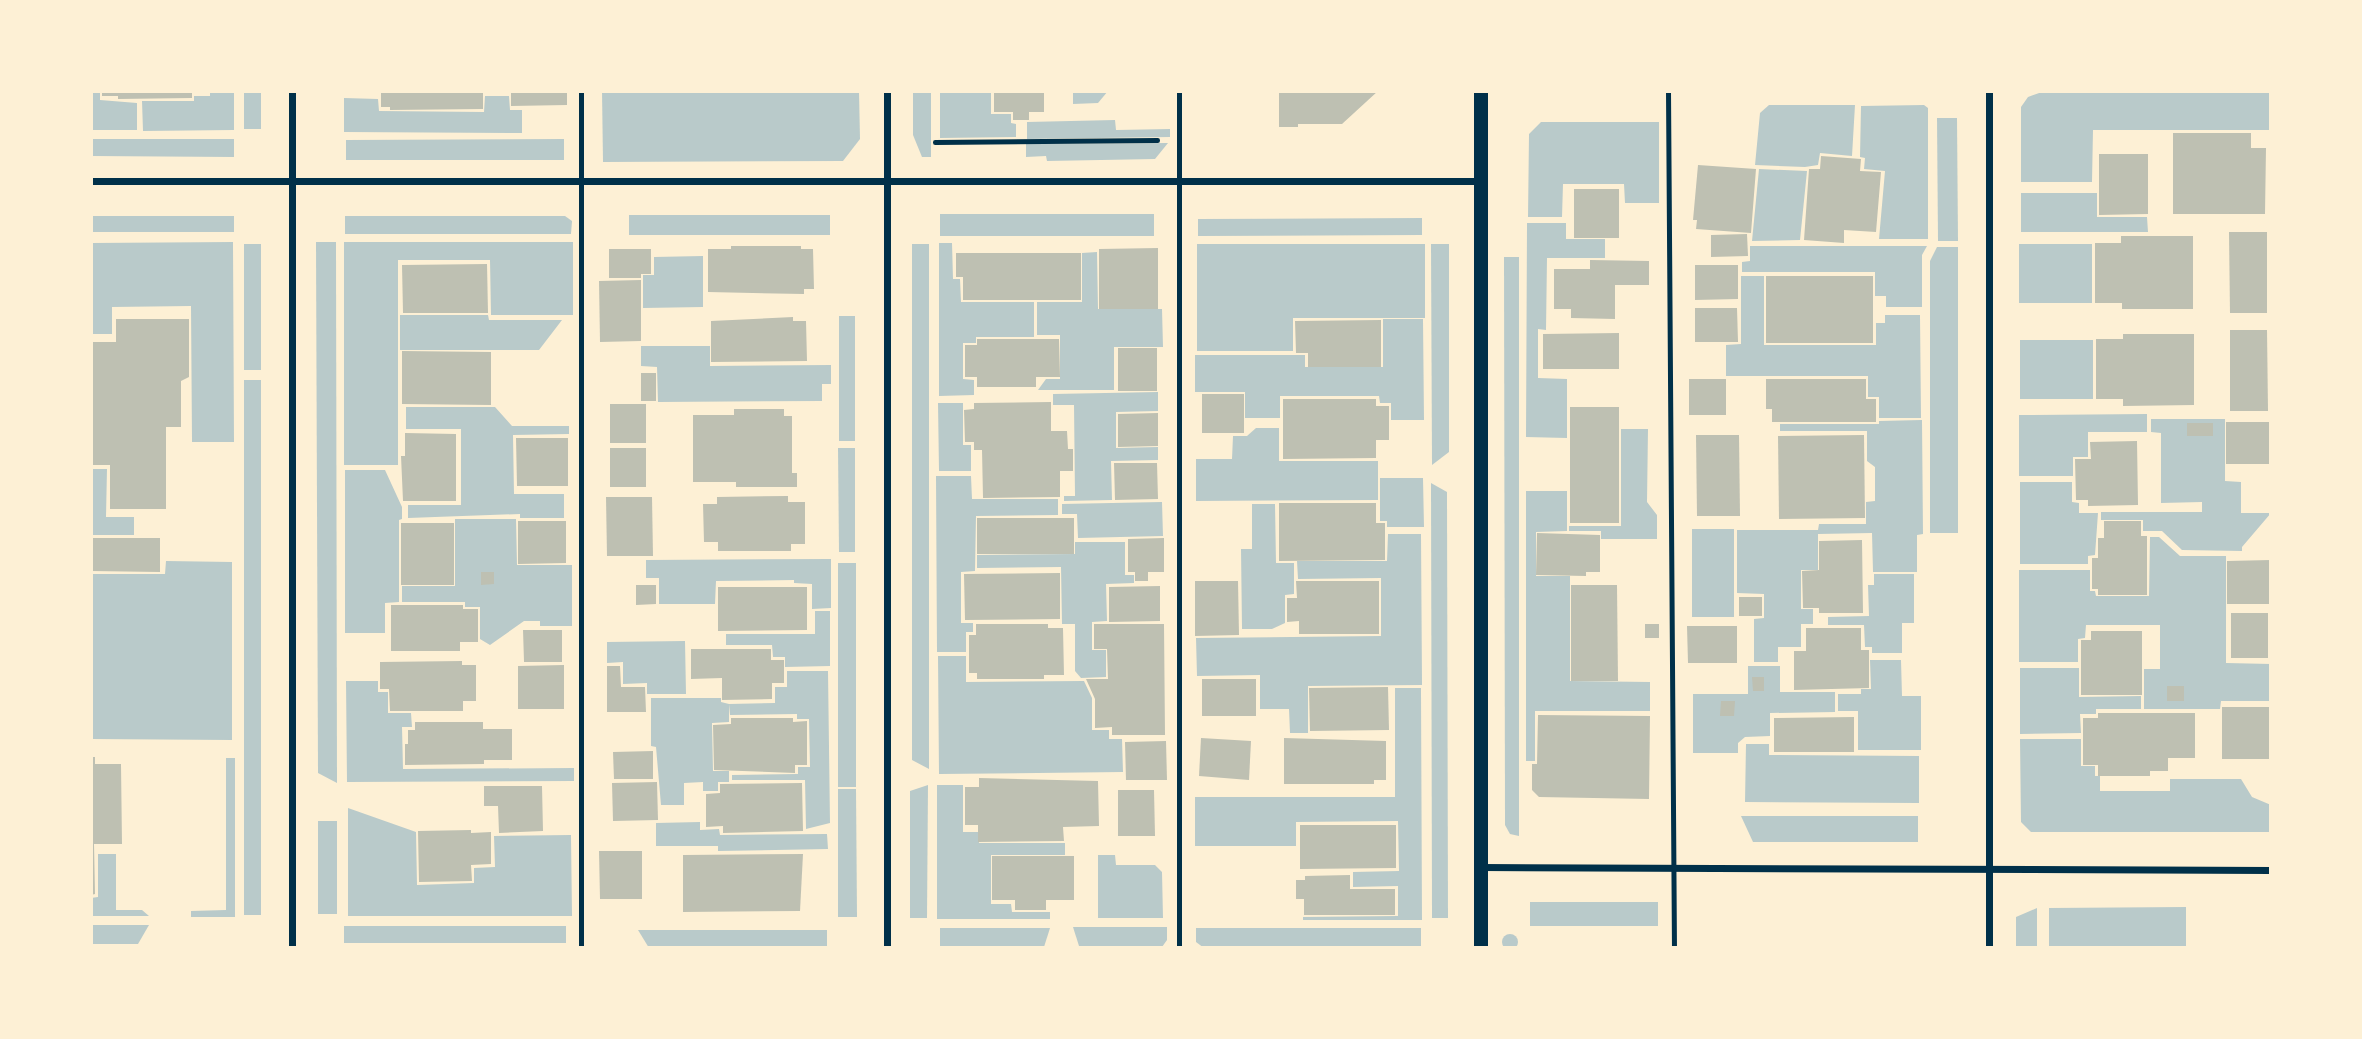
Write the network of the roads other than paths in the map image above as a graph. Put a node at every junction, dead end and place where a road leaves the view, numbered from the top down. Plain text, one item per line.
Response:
1 (292, 91) edge
2 (581, 91) edge
3 (887, 91) edge
4 (1179, 91) edge
5 (1481, 91) edge
6 (1668, 91) edge
7 (1989, 91) edge
8 (91, 181) edge
9 (292, 181) junction
10 (581, 181) junction
11 (887, 181) junction
12 (1179, 181) junction
13 (1481, 181) junction
14 (1481, 867) junction
15 (1674, 868) junction
16 (1989, 869) junction
17 (2271, 870) edge
18 (292, 948) edge
19 (581, 948) edge
20 (887, 948) edge
21 (1179, 948) edge
22 (1481, 948) edge
23 (1674, 948) edge
24 (1989, 948) edge

1 - 9 street
2 - 10 lane
3 - 11 street
4 - 12 lane
5 - 13 main road
6 - 15 lane
7 - 16 street
8 - 9 street
9 - 10 street
9 - 18 street
10 - 11 street
10 - 19 lane
11 - 12 street
11 - 20 street
12 - 13 street
12 - 21 lane
13 - 14 main road
14 - 15 street
14 - 22 main road
15 - 16 street
15 - 23 lane
16 - 17 street
16 - 24 street

